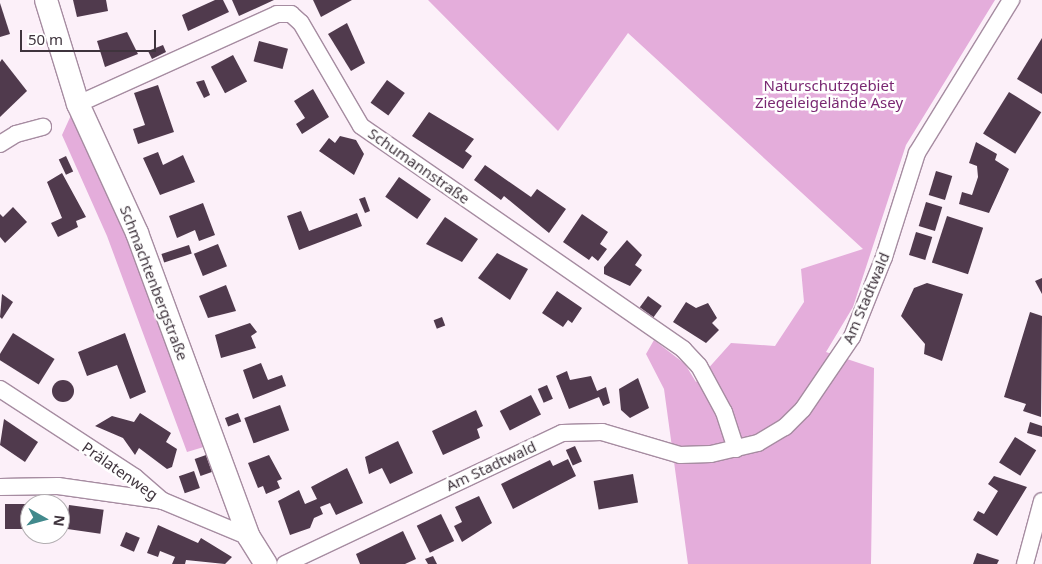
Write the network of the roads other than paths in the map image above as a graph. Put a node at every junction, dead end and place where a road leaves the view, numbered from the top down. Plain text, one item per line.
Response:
1 (46, 0) edge
2 (1011, 0) edge
3 (78, 104) junction
4 (43, 128) dead end
5 (0, 144) edge
6 (0, 389) edge
7 (736, 449) junction
8 (0, 487) edge
9 (164, 501) junction
10 (1042, 501) edge
11 (249, 536) junction
12 (266, 564) edge
13 (285, 564) edge
14 (1025, 564) edge

1 - 3 street, Schmachtenbergstraße
2 - 7 street, Am Stadtwald
3 - 7 street, Schumannstraße
3 - 11 street, Schmachtenbergstraße
4 - 5 street
6 - 9 street, Prälatenweg
7 - 13 street, Am Stadtwald
8 - 9 street
9 - 11 street, Prälatenweg
10 - 14 street
11 - 12 street, Schmachtenbergstraße

